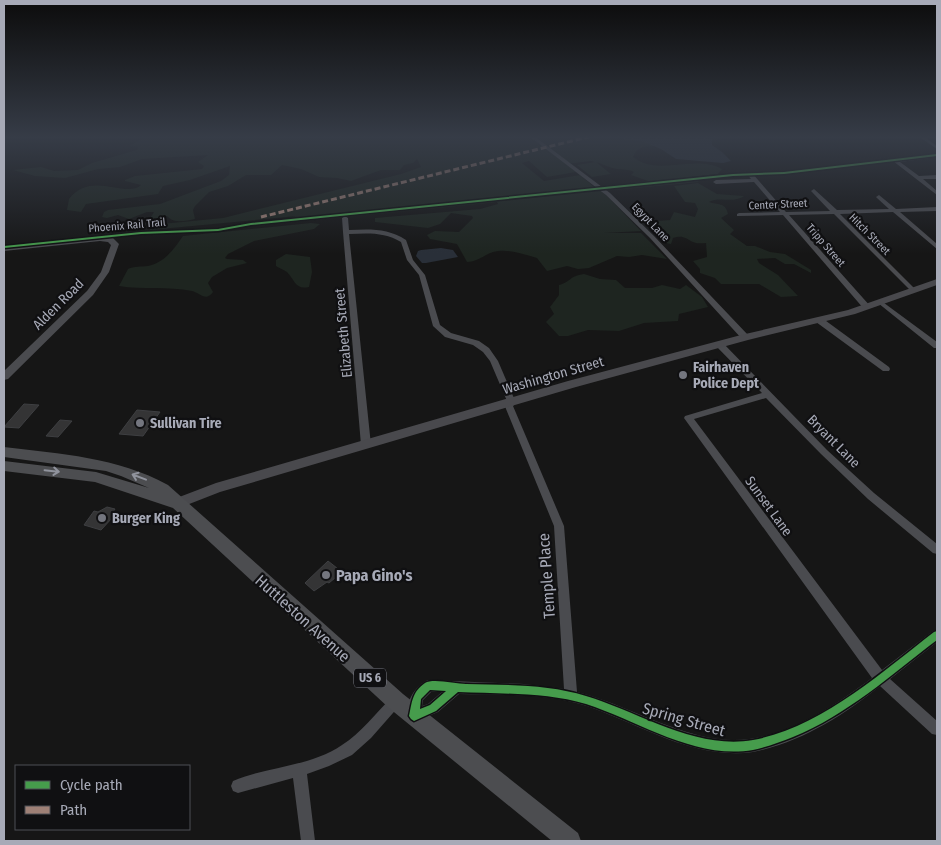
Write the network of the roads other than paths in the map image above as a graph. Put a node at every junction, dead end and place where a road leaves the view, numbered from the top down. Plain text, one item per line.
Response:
1 (583, 175) edge
2 (751, 175) edge
3 (914, 175) edge
4 (937, 177) edge
5 (917, 178) junction
6 (756, 180) junction
7 (716, 182) dead end
8 (814, 191) dead end
9 (937, 193) edge
10 (879, 197) dead end
11 (937, 209) edge
12 (896, 210) junction
13 (834, 212) junction
14 (785, 213) junction
15 (739, 216) dead end
16 (344, 218) dead end
17 (346, 232) junction
18 (937, 247) edge
19 (4, 249) edge
20 (937, 282) edge
21 (913, 290) junction
22 (880, 302) junction
23 (867, 307) junction
24 (819, 320) junction
25 (745, 336) junction
26 (719, 344) junction
27 (937, 346) edge
28 (886, 369) dead end
29 (4, 377) edge
30 (769, 394) junction
31 (510, 403) junction
32 (366, 445) junction
33 (4, 452) edge
34 (4, 466) edge
35 (180, 503) junction
36 (937, 550) edge
37 (937, 635) edge
38 (880, 678) junction
39 (456, 688) junction
40 (572, 696) junction
41 (396, 701) junction
42 (414, 716) junction
43 (937, 729) edge
44 (299, 768) junction
45 (238, 786) dead end
46 (308, 841) edge
47 (570, 841) edge

1 - 25 street, Egypt Lane
2 - 6 street, Tripp Street
3 - 5 street
4 - 5 street
5 - 9 street
6 - 7 street
6 - 14 street, Tripp Street
8 - 13 street, Hitch Street
10 - 12 street
11 - 12 street, Center Street
12 - 13 street, Center Street
12 - 18 street
13 - 14 street, Center Street
13 - 21 street, Hitch Street
14 - 15 street, Center Street
14 - 23 street, Tripp Street
16 - 17 street, Elizabeth Street
17 - 31 street, Temple Place
17 - 32 street, Elizabeth Street
19 - 29 street, Alden Road
20 - 21 main road, Washington Street
21 - 22 main road, Washington Street
22 - 23 main road, Washington Street
22 - 27 street
23 - 24 main road, Washington Street
24 - 25 main road, Washington Street
24 - 28 street
25 - 26 main road, Washington Street
26 - 30 street, Bryant Lane
26 - 31 main road, Washington Street
30 - 36 street, Bryant Lane
30 - 38 street, Sunset Lane
31 - 32 main road, Washington Street
31 - 40 street, Temple Place
32 - 35 main road, Washington Street
35 -> 33 highway, Huttleston Avenue / US 6
34 -> 35 highway, Huttleston Avenue / US 6
35 - 41 highway, Huttleston Avenue / US 6
37 - 38 street, Spring Street
38 - 40 street, Spring Street
38 - 43 street
39 - 40 street, Spring Street
39 - 42 street
39 - 42 street, Spring Street
41 - 42 highway, Huttleston Avenue / US 6
41 - 44 street
42 - 47 highway, Huttleston Avenue / US 6
44 - 45 street
44 - 46 street

